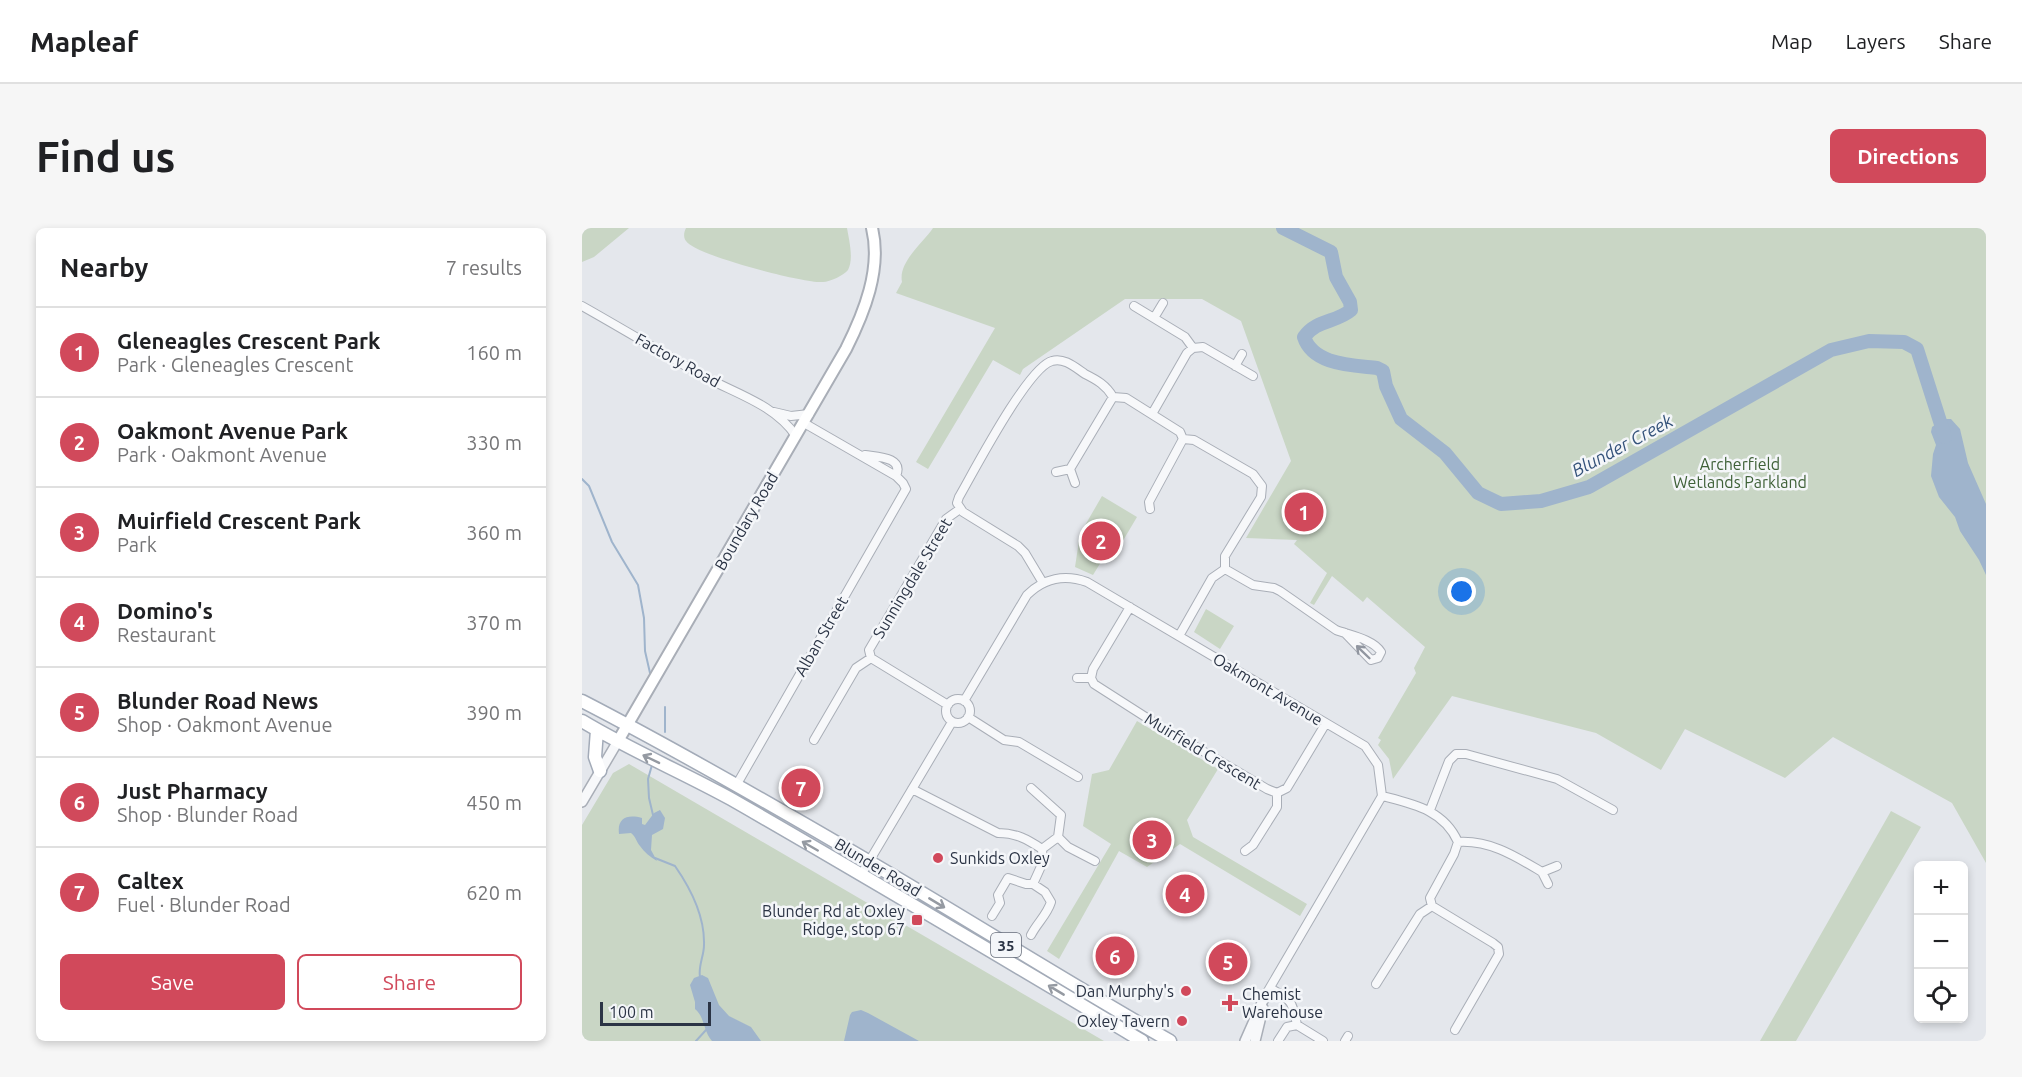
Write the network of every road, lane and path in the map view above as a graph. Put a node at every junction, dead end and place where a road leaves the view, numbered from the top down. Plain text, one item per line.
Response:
1 (872, 228) edge
2 (1163, 303) dead end
3 (582, 306) edge
4 (1134, 306) dead end
5 (1155, 318) junction
6 (1193, 348) junction
7 (1242, 354) dead end
8 (1235, 366) junction
9 (1253, 376) dead end
10 (1113, 397) junction
11 (774, 412) junction
12 (1152, 414) junction
13 (806, 418) junction
14 (796, 436) junction
15 (1183, 440) junction
16 (1070, 470) junction
17 (1056, 472) dead end
18 (1075, 483) dead end
19 (906, 489) joint
20 (960, 509) junction
21 (1150, 509) dead end
22 (1225, 569) junction
23 (1043, 583) junction
24 (1130, 607) junction
25 (1345, 633) dead end
26 (1179, 636) junction
27 (871, 658) junction
28 (1077, 678) dead end
29 (1091, 678) junction
30 (582, 701) edge
31 (964, 701) junction
32 (948, 705) junction
33 (968, 717) junction
34 (582, 721) edge
35 (952, 722) junction
36 (1326, 723) junction
37 (627, 724) junction
38 (597, 730) junction
39 (814, 740) dead end
40 (618, 741) junction
41 (600, 771) junction
42 (1078, 777) dead end
43 (737, 784) junction
44 (1031, 788) dead end
45 (912, 789) junction
46 (1277, 793) junction
47 (1382, 796) junction
48 (582, 802) edge
49 (1430, 810) junction
50 (1613, 810) dead end
51 (1058, 837) junction
52 (1458, 842) junction
53 (1042, 849) junction
54 (1245, 851) dead end
55 (869, 861) junction
56 (1095, 861) dead end
57 (1557, 866) dead end
58 (1542, 872) junction
59 (861, 875) junction
60 (1033, 884) junction
61 (1548, 884) dead end
62 (1432, 906) junction
63 (992, 916) dead end
64 (1030, 935) dead end
65 (1376, 984) dead end
66 (1268, 992) junction
67 (1297, 1025) junction
68 (1455, 1030) dead end
69 (1142, 1041) edge
70 (1170, 1041) edge
71 (1245, 1041) edge
72 (1255, 1041) edge
73 (1278, 1041) edge
74 (1323, 1041) edge

1 - 13 main road, Boundary Road
2 - 5 street
3 - 11 street, Factory Road
4 - 5 street
5 - 6 street
6 - 8 street
6 - 12 street
7 - 8 street
8 - 9 street
10 - 12 street
10 - 16 street
10 - 20 street
11 - 13 street, Factory Road
11 - 14 street, Factory Road
12 - 15 street
13 - 14 main road, Boundary Road
13 - 19 street, Factory Road
14 - 37 main road, Boundary Road
15 - 21 street
15 - 22 street
16 - 17 street
16 - 18 street
19 - 43 street, Alban Street
20 - 23 street
20 - 27 street, Sunningdale Street
22 - 25 street
22 - 26 street
23 - 24 street, Oakmont Avenue
23 - 31 street
24 - 26 street, Oakmont Avenue
24 - 29 street
26 - 36 street, Oakmont Avenue
27 - 32 street
27 - 39 street, Sunningdale Street
28 - 29 street
29 - 46 street, Muirfield Crescent
30 - 37 main road, Blunder Road / 35
31 - 32 street
31 - 33 street
32 - 35 street
33 - 35 street
33 - 42 street
34 - 38 main road, Blunder Road / 35
35 - 45 street
36 - 46 street, Muirfield Crescent
36 - 47 street, Oakmont Avenue
37 - 40 main road, Boundary Road
37 - 43 main road, Blunder Road / 35
38 - 40 main road, Blunder Road / 35
38 - 41 main road
40 - 41 street, Boundary Road
59 -> 40 main road, Blunder Road / 35
41 - 48 street, Boundary Road
43 - 55 main road, Blunder Road / 35
44 - 51 street
45 - 53 street
45 - 55 street
46 - 54 street
47 - 49 street
47 - 66 street
49 - 50 street
49 - 52 street
51 - 53 street
51 - 56 street
52 - 58 street
52 - 62 street
53 - 60 street
55 - 59 street
55 -> 70 main road, Blunder Road / 35
57 - 58 street
58 - 61 street
69 -> 59 main road, Blunder Road / 35
60 - 63 street
60 - 64 street
62 - 65 street
62 - 68 street
66 - 67 street
66 - 71 street
66 - 72 street
67 - 73 street
67 - 74 street

